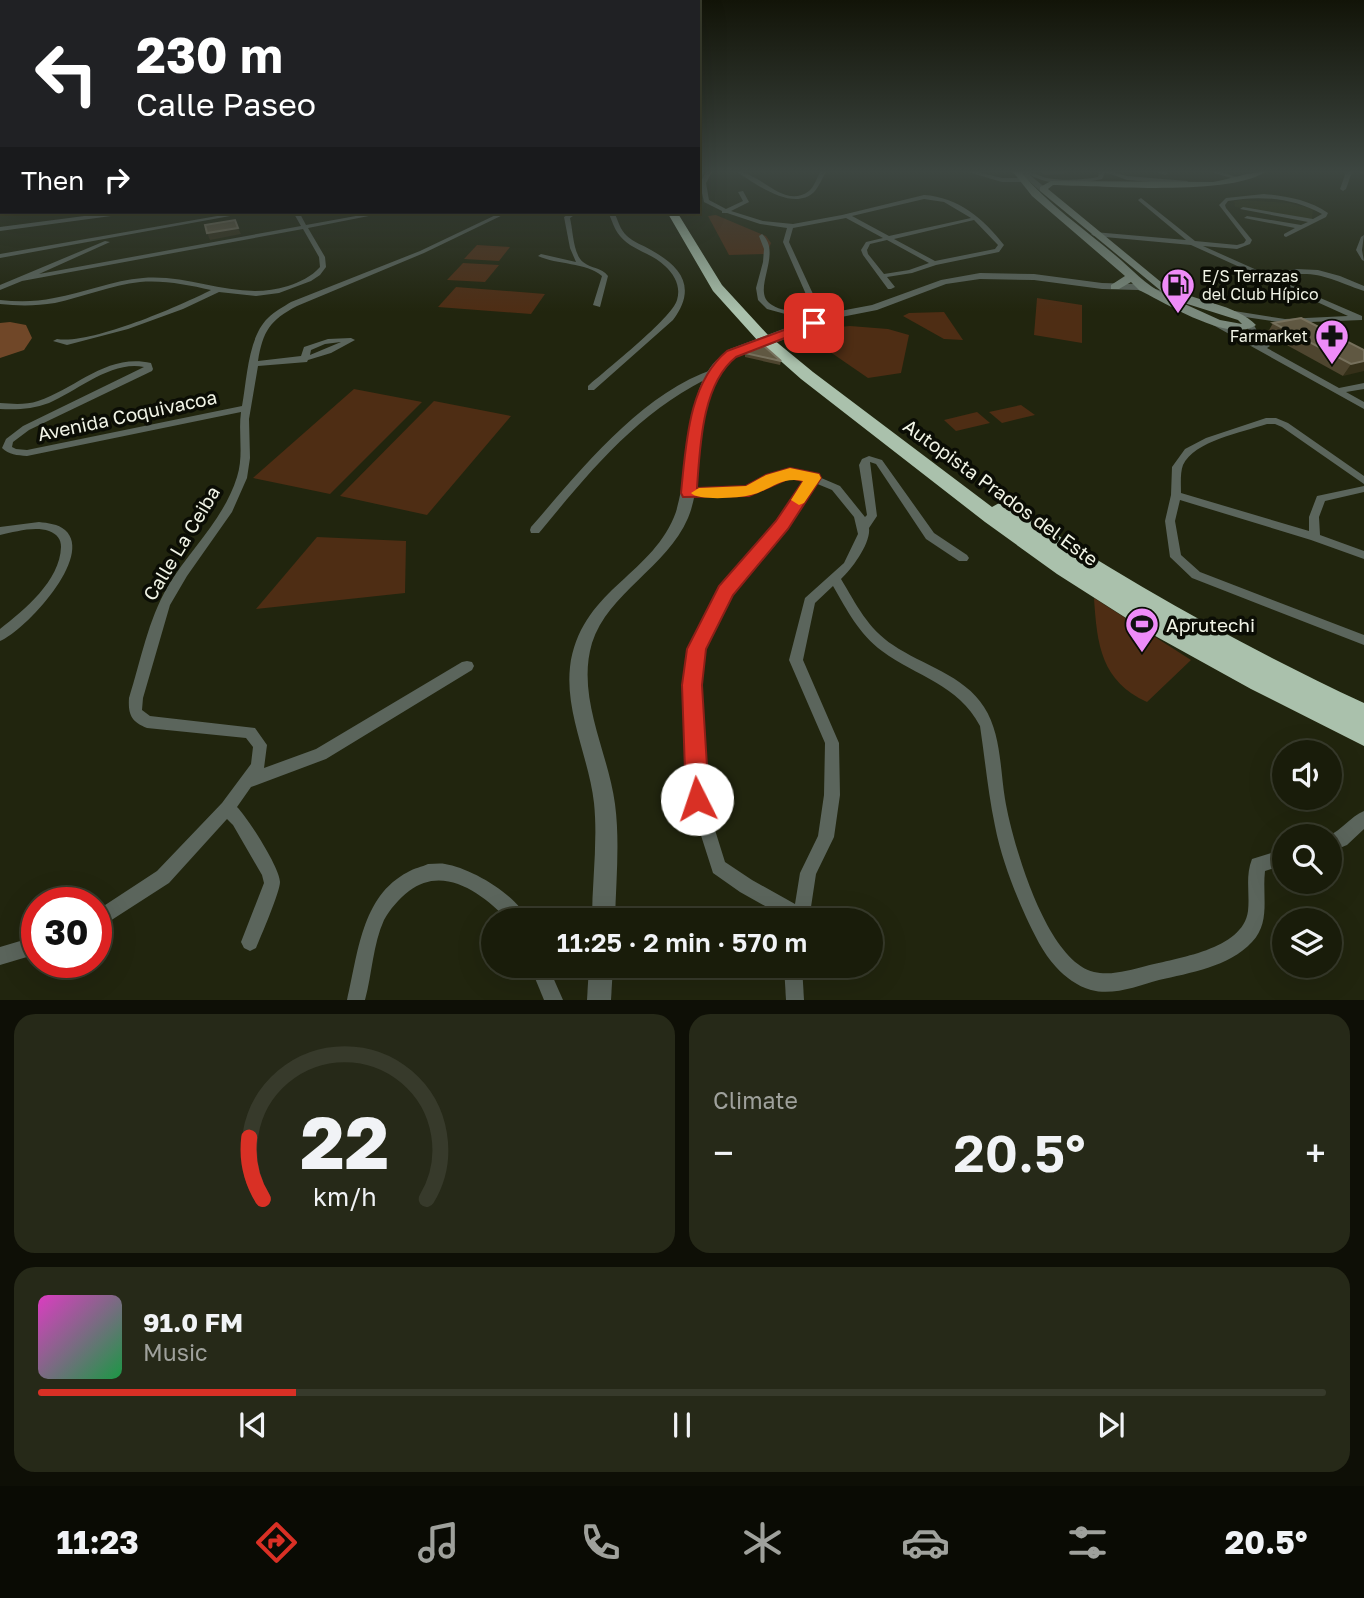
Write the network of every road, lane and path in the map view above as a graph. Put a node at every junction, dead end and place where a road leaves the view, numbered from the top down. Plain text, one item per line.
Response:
1 (77, 219) edge
2 (212, 219) edge
3 (300, 219) edge
4 (353, 219) edge
5 (492, 219) edge
6 (567, 219) edge
7 (614, 219) edge
8 (676, 219) edge
9 (688, 219) edge
10 (753, 219) edge
11 (828, 219) edge
12 (852, 219) edge
13 (973, 219) joint
14 (1065, 219) edge
15 (1077, 219) edge
16 (1163, 219) edge
17 (1232, 219) edge
18 (1251, 219) edge
19 (1301, 219) edge
20 (1318, 219) edge
21 (1315, 221) junction
22 (790, 227) junction
23 (1301, 227) junction
24 (306, 228) junction
25 (0, 229) edge
26 (126, 234) junction
27 (1094, 234) junction
28 (1286, 235) dead end
29 (762, 236) dead end
30 (888, 237) junction
31 (1364, 240) edge
32 (1194, 244) junction
33 (0, 256) edge
34 (541, 257) dead end
35 (575, 257) junction
36 (1364, 258) edge
37 (561, 262) junction
38 (934, 262) junction
39 (588, 267) junction
40 (1131, 274) junction
41 (883, 276) junction
42 (1268, 277) junction
43 (22, 279) junction
44 (891, 287) dead end
45 (1115, 287) junction
46 (0, 288) edge
47 (1143, 288) junction
48 (1364, 289) edge
49 (217, 290) junction
50 (1176, 301) junction
51 (0, 302) edge
52 (597, 305) dead end
53 (1225, 312) junction
54 (828, 317) junction
55 (1361, 318) edge
56 (1284, 321) junction
57 (1216, 323) junction
58 (1250, 325) junction
59 (57, 341) dead end
60 (304, 360) junction
61 (254, 364) junction
62 (714, 372) junction
63 (1364, 386) edge
64 (591, 388) dead end
65 (1336, 390) junction
66 (0, 406) edge
67 (1364, 406) edge
68 (247, 408) junction
69 (813, 478) junction
70 (1364, 481) edge
71 (1364, 489) edge
72 (689, 493) junction
73 (1176, 495) junction
74 (863, 527) junction
75 (535, 530) dead end
76 (0, 531) edge
77 (1315, 537) junction
78 (1364, 555) edge
79 (963, 558) dead end
80 (834, 578) junction
81 (0, 636) edge
82 (1364, 640) edge
83 (467, 666) dead end
84 (1364, 715) edge
85 (1364, 734) edge
86 (249, 781) junction
87 (227, 808) junction
88 (1364, 819) edge
89 (1342, 838) edge
90 (1272, 861) edge
91 (509, 908) edge
92 (603, 908) edge
93 (783, 908) edge
94 (803, 908) edge
95 (112, 910) edge
96 (250, 942) dead end
97 (21, 950) edge
98 (0, 956) edge
99 (544, 978) edge
100 (600, 978) edge
101 (794, 978) edge
102 (356, 999) edge
103 (554, 999) edge
104 (599, 999) edge
105 (795, 999) edge

1 - 25 street
2 - 26 street
3 - 24 street
4 - 24 street
5 - 61 street, Calle La Ceiba
6 - 35 street
7 - 64 street
8 - 85 highway, Autopista Prados del Este
9 - 84 highway, Autopista Prados del Este
10 - 22 street
11 - 22 street
12 - 30 street
13 - 30 street
13 - 38 street
14 - 40 main road
15 - 27 main road
16 - 32 street
17 - 32 street
18 - 23 street
19 - 21 street
20 - 21 street
21 - 23 street
22 - 54 street
23 - 28 street
24 - 43 street
24 - 49 street
26 - 33 street
26 - 43 street
27 - 32 street
27 - 50 main road
29 - 54 street
30 - 38 street
30 - 41 street
31 - 36 street
32 - 42 street
34 - 37 street
35 - 37 street
35 - 39 street
37 - 39 street
38 - 41 street
39 - 52 street
40 - 45 main road
40 - 47 main road
41 - 44 street
42 - 48 street
42 - 55 street
43 - 46 street
45 - 47 street
45 - 54 street
47 - 50 main road
49 - 51 street
49 - 59 street
50 - 53 main road
50 - 54 street
50 - 57 main road
53 - 56 street
53 - 58 main road
54 - 62 street, bridge
55 - 56 street
56 - 58 street
57 - 58 main road
57 - 65 street
58 - 65 street
60 - 60 street
60 - 61 street
61 - 68 street, Calle La Ceiba
62 - 72 street
62 - 75 street
63 - 65 street
65 - 67 street
66 - 68 street, Avenida Coquivacoa
68 - 86 street, Calle La Ceiba
69 - 72 street
69 - 74 street
69 - 93 street
70 - 73 street
71 - 77 street
72 - 92 street
73 - 77 street
73 - 82 street
74 - 79 street
74 - 80 street
76 - 81 street
77 - 78 street
80 - 90 street
80 - 94 street
83 - 86 street
86 - 87 street, Calle La Ceiba
87 - 95 street, Calle La Ceiba
87 - 96 street
88 - 89 street
91 - 102 street
97 - 98 street
99 - 103 street
100 - 104 street
101 - 105 street

